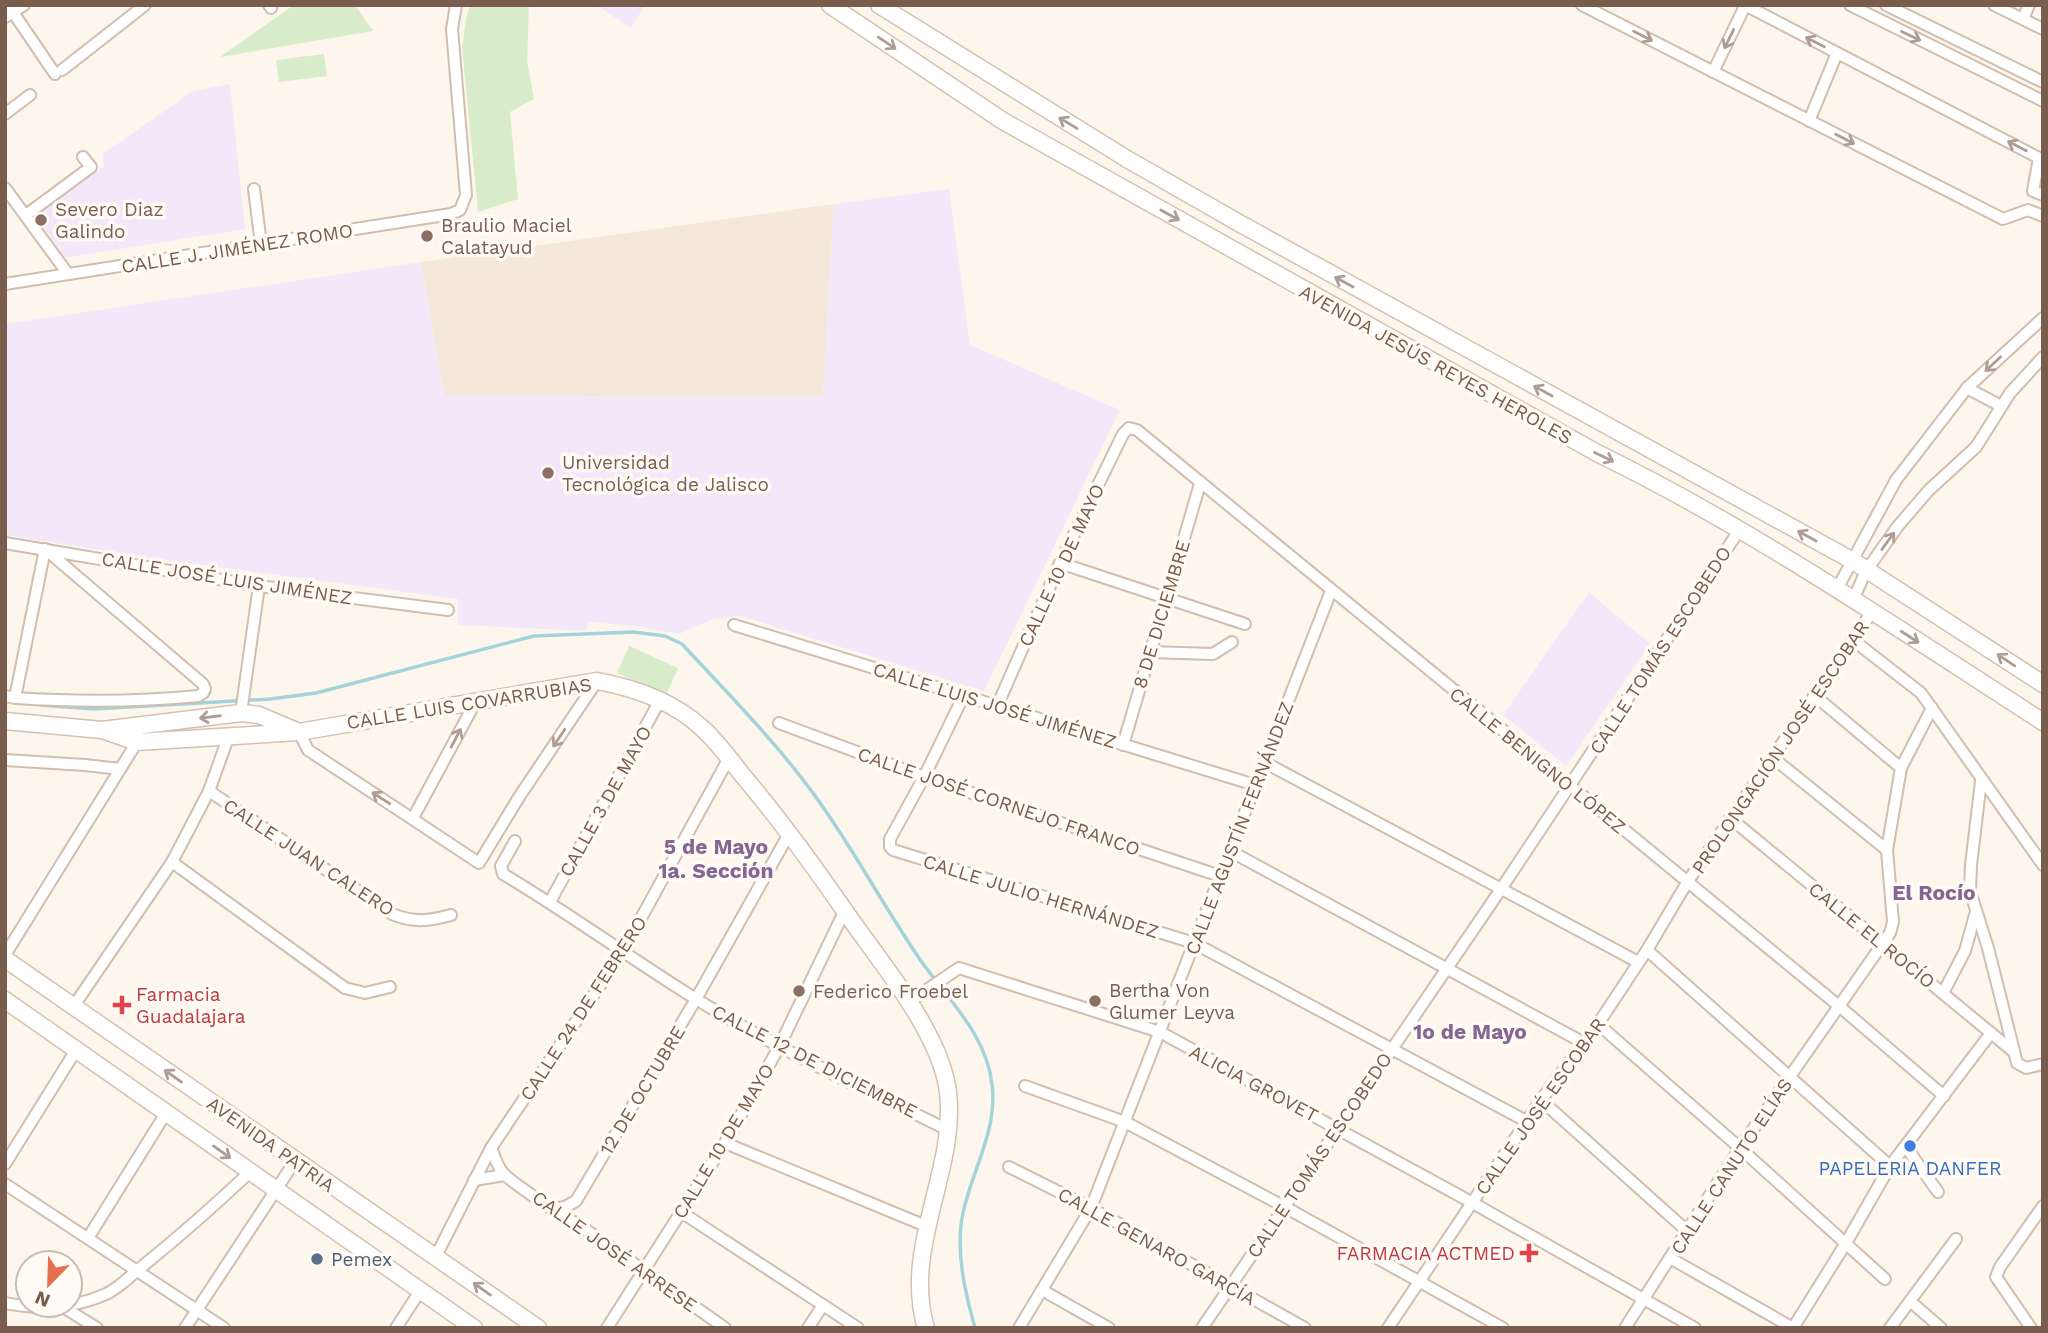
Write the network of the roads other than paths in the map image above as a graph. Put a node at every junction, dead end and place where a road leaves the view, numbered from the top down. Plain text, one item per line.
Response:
1 (24, 5) edge
2 (145, 5) edge
3 (456, 5) edge
4 (830, 5) edge
5 (879, 5) edge
6 (1582, 5) edge
7 (1745, 5) edge
8 (1850, 5) edge
9 (1886, 5) edge
10 (1994, 5) edge
11 (2029, 5) edge
12 (9, 11) edge
13 (2023, 19) junction
14 (2043, 29) edge
15 (1837, 53) junction
16 (1713, 72) junction
17 (2043, 82) edge
18 (30, 95) dead end
19 (2043, 101) edge
20 (5, 114) edge
21 (1809, 121) junction
22 (83, 156) dead end
23 (1127, 159) junction
24 (1110, 182) junction
25 (5, 188) edge
26 (254, 189) dead end
27 (2043, 195) edge
28 (26, 215) junction
29 (2043, 216) edge
30 (261, 244) junction
31 (68, 274) junction
32 (5, 284) edge
33 (2043, 318) edge
34 (2043, 357) edge
35 (1967, 388) junction
36 (2001, 407) junction
37 (1129, 428) joint
38 (1200, 484) junction
39 (1740, 528) junction
40 (5, 543) edge
41 (45, 549) junction
42 (1060, 564) junction
43 (1859, 566) junction
44 (259, 586) junction
45 (1837, 589) junction
46 (1331, 591) junction
47 (1164, 599) junction
48 (1853, 600) junction
49 (448, 610) dead end
50 (1872, 612) junction
51 (1245, 624) dead end
52 (734, 625) dead end
53 (1853, 640) junction
54 (1232, 642) dead end
55 (1149, 652) junction
56 (597, 681) junction
57 (2043, 684) edge
58 (964, 695) junction
59 (1814, 695) junction
60 (10, 697) edge
61 (476, 701) junction
62 (660, 701) junction
63 (998, 704) junction
64 (1932, 708) junction
65 (241, 709) junction
66 (5, 721) edge
67 (2043, 722) edge
68 (779, 723) dead end
69 (299, 732) junction
70 (138, 734) junction
71 (228, 738) junction
72 (1123, 745) junction
73 (1772, 757) junction
74 (729, 758) junction
75 (9, 761) edge
76 (1264, 762) junction
77 (1901, 768) junction
78 (120, 769) junction
79 (5, 772) edge
80 (924, 777) junction
81 (1981, 781) junction
82 (1255, 785) junction
83 (1570, 787) junction
84 (209, 791) junction
85 (413, 818) junction
86 (1730, 818) junction
87 (790, 832) junction
88 (515, 841) dead end
89 (1887, 850) junction
90 (1230, 851) junction
91 (172, 862) junction
92 (2043, 865) edge
93 (1220, 876) junction
94 (1688, 881) junction
95 (1501, 889) junction
96 (550, 902) junction
97 (845, 910) junction
98 (1975, 914) junction
99 (451, 915) dead end
100 (1194, 943) junction
101 (1884, 945) junction
102 (1647, 950) junction
103 (623, 951) junction
104 (5, 957) edge
105 (1638, 962) junction
106 (1448, 968) junction
107 (390, 986) dead end
108 (1943, 993) junction
109 (914, 998) junction
110 (696, 999) junction
111 (5, 1000) edge
112 (1839, 1006) junction
113 (73, 1007) junction
114 (1598, 1024) junction
115 (1160, 1032) junction
116 (1991, 1033) junction
117 (1584, 1044) junction
118 (779, 1047) junction
119 (1392, 1049) junction
120 (76, 1050) junction
121 (2014, 1052) junction
122 (2043, 1064) edge
123 (1790, 1076) junction
124 (1025, 1086) dead end
125 (1944, 1096) junction
126 (1541, 1100) junction
127 (166, 1113) junction
128 (1526, 1121) junction
129 (1125, 1122) junction
130 (1337, 1128) junction
131 (948, 1130) junction
132 (725, 1143) junction
133 (1906, 1147) junction
134 (491, 1148) junction
135 (1740, 1148) junction
136 (295, 1161) junction
137 (5, 1164) edge
138 (1890, 1166) junction
139 (1009, 1167) dead end
140 (250, 1172) junction
141 (505, 1175) junction
142 (474, 1180) junction
143 (5, 1184) edge
144 (276, 1190) junction
145 (1938, 1192) dead end
146 (576, 1201) junction
147 (1471, 1202) junction
148 (1283, 1206) junction
149 (2043, 1206) edge
150 (1091, 1208) junction
151 (554, 1209) junction
152 (681, 1212) junction
153 (578, 1224) junction
154 (926, 1226) junction
155 (1687, 1231) junction
156 (88, 1238) junction
157 (1956, 1239) dead end
158 (1846, 1243) junction
159 (436, 1256) junction
160 (1670, 1258) junction
161 (137, 1270) junction
162 (643, 1272) junction
163 (1885, 1279) dead end
164 (1419, 1282) junction
165 (1230, 1286) junction
166 (1042, 1290) junction
167 (420, 1291) junction
168 (1644, 1298) junction
169 (1910, 1301) junction
170 (84, 1302) edge
171 (823, 1305) junction
172 (197, 1310) junction
173 (186, 1328) edge
174 (224, 1328) edge
175 (396, 1328) edge
176 (474, 1328) edge
177 (538, 1328) edge
178 (607, 1328) edge
179 (725, 1328) edge
180 (808, 1328) edge
181 (858, 1328) edge
182 (926, 1328) edge
183 (1019, 1328) edge
184 (1109, 1328) edge
185 (1202, 1328) edge
186 (1305, 1328) edge
187 (1388, 1328) edge
188 (1503, 1328) edge
189 (1625, 1328) edge
190 (1695, 1328) edge
191 (1793, 1328) edge
192 (1890, 1328) edge
193 (1941, 1328) edge
194 (2031, 1328) edge

1 - 12 street
2 - 12 street
3 - 30 street, CALLE J. JIMÉNEZ ROMO
4 -> 24 street, AVENIDA JESÚS REYES HEROLES
23 -> 5 street, AVENIDA JESÚS REYES HEROLES
6 -> 16 street
15 -> 7 street
7 -> 16 street
8 -> 19 street
9 - 17 street
10 - 13 street
11 - 13 street
13 - 14 street
15 - 21 street
27 -> 15 street
16 - 21 street
18 - 20 street
21 -> 29 street
22 - 28 street
23 - 24 street
43 -> 23 street, AVENIDA JESÚS REYES HEROLES
24 -> 39 street, AVENIDA JESÚS REYES HEROLES
25 - 28 street
26 - 30 street
28 - 31 street
30 - 31 street, CALLE J. JIMÉNEZ ROMO
31 - 32 street, CALLE J. JIMÉNEZ ROMO
33 -> 35 street
34 - 36 street
35 - 36 street
35 - 43 street
43 -> 36 street
37 - 38 street, CALLE BENIGNO LÓPEZ
37 - 42 street, CALLE 10 DE MAYO
38 - 46 street, CALLE BENIGNO LÓPEZ
38 - 47 street, 8 DE DICIEMBRE
39 - 45 street, AVENIDA JESÚS REYES HEROLES
39 - 83 street, CALLE TOMÁS ESCOBEDO
40 - 41 street, CALLE JOSÉ LUIS JIMÉNEZ
41 - 44 street, CALLE JOSÉ LUIS JIMÉNEZ
41 - 60 street
41 - 60 street
42 - 47 street
42 - 63 street, CALLE 10 DE MAYO
43 - 45 street
43 - 48 street
57 -> 43 street, AVENIDA JESÚS REYES HEROLES
44 - 49 street, CALLE JOSÉ LUIS JIMÉNEZ
44 - 65 street
45 - 48 street, AVENIDA JESÚS REYES HEROLES
46 - 76 street, CALLE AGUSTÍN FERNÁNDEZ
46 - 83 street, CALLE BENIGNO LÓPEZ
47 - 51 street
47 - 55 street, 8 DE DICIEMBRE
48 - 50 street, AVENIDA JESÚS REYES HEROLES
50 - 53 street, PROLONGACIÓN JOSÉ ESCOBAR
50 -> 67 street, AVENIDA JESÚS REYES HEROLES
52 - 58 street, CALLE LUIS JOSÉ JIMÉNEZ
53 - 59 street, PROLONGACIÓN JOSÉ ESCOBAR
53 - 64 street
54 - 55 street
55 - 72 street, 8 DE DICIEMBRE
56 - 61 street, CALLE LUIS COVARRUBIAS
56 - 62 street, CALLE LUIS COVARRUBIAS
56 -> 85 street
58 - 63 street, CALLE LUIS JOSÉ JIMÉNEZ
58 - 80 street
59 - 73 street, PROLONGACIÓN JOSÉ ESCOBAR
59 - 77 street
61 - 69 street, CALLE LUIS COVARRUBIAS
85 -> 61 street
62 - 74 street, CALLE LUIS COVARRUBIAS
62 - 96 street, CALLE 3 DE MAYO
63 - 72 street, CALLE LUIS JOSÉ JIMÉNEZ
64 - 77 street
64 - 81 street
65 - 69 street, CALLE LUIS COVARRUBIAS
65 -> 70 street, CALLE LUIS COVARRUBIAS
66 - 70 street, CALLE LUIS COVARRUBIAS
68 - 80 street, CALLE JOSÉ CORNEJO FRANCO
69 - 71 street, CALLE LUIS COVARRUBIAS
85 -> 69 street
70 - 71 street, CALLE LUIS COVARRUBIAS
70 - 78 street
71 - 84 street
72 - 82 street, CALLE LUIS JOSÉ JIMÉNEZ
73 - 86 street, PROLONGACIÓN JOSÉ ESCOBAR
73 - 89 street
74 - 87 street, CALLE LUIS COVARRUBIAS
74 - 103 street, CALLE 24 DE FEBRERO
75 - 78 street
75 - 79 street
76 - 82 street, CALLE AGUSTÍN FERNÁNDEZ
76 - 95 street
77 - 89 street
78 - 104 street
80 - 93 street, CALLE JOSÉ CORNEJO FRANCO
80 - 100 street, CALLE JULIO HERNÁNDEZ
81 - 92 street
81 - 98 street
82 - 90 street, CALLE AGUSTÍN FERNÁNDEZ
83 - 94 street, CALLE BENIGNO LÓPEZ
83 - 95 street, CALLE TOMÁS ESCOBEDO
84 - 91 street
84 - 99 street, CALLE JUAN CALERO
86 - 94 street, PROLONGACIÓN JOSÉ ESCOBAR
86 - 101 street, CALLE EL ROCÍO
87 - 97 street, CALLE LUIS COVARRUBIAS
87 - 110 street, 12 DE OCTUBRE
88 - 96 street, CALLE 12 DE DICIEMBRE
89 - 101 street
90 - 93 street, CALLE AGUSTÍN FERNÁNDEZ
90 - 106 street
91 - 107 street
91 - 113 street
93 - 100 street, CALLE AGUSTÍN FERNÁNDEZ
94 - 102 street, CALLE JOSÉ ESCOBAR
94 - 112 street, CALLE BENIGNO LÓPEZ
95 - 105 street
95 - 106 street, CALLE TOMÁS ESCOBEDO
96 - 103 street, CALLE 12 DE DICIEMBRE
97 - 109 street, CALLE LUIS COVARRUBIAS
97 - 118 street, CALLE 10 DE MAYO
98 - 108 street
98 - 121 street
100 - 115 street, CALLE AGUSTÍN FERNÁNDEZ
100 - 119 street, CALLE JULIO HERNÁNDEZ
101 - 108 street, CALLE EL ROCÍO
101 - 112 street, CALLE CANUTO ELÍAS
102 - 105 street, CALLE JOSÉ ESCOBAR
102 - 123 street
103 - 110 street, CALLE 12 DE DICIEMBRE
103 - 134 street, CALLE 24 DE FEBRERO
104 - 113 street, AVENIDA PATRIA
105 - 114 street, CALLE JOSÉ ESCOBAR
106 - 117 street
106 - 119 street, CALLE TOMÁS ESCOBEDO
108 - 116 street, CALLE EL ROCÍO
109 - 115 street, ALICIA GROVET
109 - 131 street, CALLE LUIS COVARRUBIAS
110 - 118 street, CALLE 12 DE DICIEMBRE
110 - 146 street, 12 DE OCTUBRE
111 - 120 street, AVENIDA PATRIA
112 - 123 street, CALLE CANUTO ELÍAS
112 - 125 street, CALLE BENIGNO LÓPEZ
136 -> 113 street, AVENIDA PATRIA
114 - 117 street, CALLE JOSÉ ESCOBAR
114 - 135 street
115 - 129 street, CALLE AGUSTÍN FERNÁNDEZ
115 - 130 street, ALICIA GROVET
116 - 121 street, CALLE EL ROCÍO
116 - 125 street
117 - 126 street, CALLE JOSÉ ESCOBAR
118 - 131 street, CALLE 12 DE DICIEMBRE
118 - 132 street, CALLE 10 DE MAYO
119 - 128 street, CALLE JULIO HERNÁNDEZ
119 - 130 street, CALLE TOMÁS ESCOBEDO
120 - 127 street, AVENIDA PATRIA
120 - 137 street
121 - 122 street
123 - 135 street, CALLE CANUTO ELÍAS
123 - 138 street
124 - 129 street
125 - 133 street
126 - 128 street, CALLE JOSÉ ESCOBAR
126 - 155 street
127 -> 140 street, AVENIDA PATRIA
127 - 156 street
128 - 147 street, CALLE JOSÉ ESCOBAR
129 - 148 street
129 - 150 street, CALLE AGUSTÍN FERNÁNDEZ
130 - 147 street, ALICIA GROVET
130 - 148 street, CALLE TOMÁS ESCOBEDO
131 - 154 street, CALLE LUIS COVARRUBIAS
132 - 152 street, CALLE 10 DE MAYO
132 - 154 street
133 - 138 street
133 - 145 street
134 - 141 street, CALLE JOSÉ ARRESE
134 - 142 street, CALLE 24 DE FEBRERO
135 - 155 street, CALLE CANUTO ELÍAS
135 - 158 street
136 - 144 street
136 - 159 street, AVENIDA PATRIA
138 - 158 street
139 - 150 street, CALLE GENARO GARCÍA
140 - 144 street, AVENIDA PATRIA
140 - 161 street
141 - 142 street
141 - 151 street, CALLE JOSÉ ARRESE
142 - 159 street, CALLE 24 DE FEBRERO
143 - 156 street
144 - 167 street, AVENIDA PATRIA
144 - 172 street
146 - 151 street
146 - 153 street
147 - 164 street, CALLE JOSÉ ESCOBAR
147 - 168 street, ALICIA GROVET
148 - 164 street
148 - 165 street, CALLE TOMÁS ESCOBEDO
149 - 194 street
150 - 165 street, CALLE GENARO GARCÍA
150 - 166 street, CALLE AGUSTÍN FERNÁNDEZ
151 - 153 street, CALLE JOSÉ ARRESE
152 - 162 street, CALLE 10 DE MAYO
152 - 171 street
153 - 162 street, CALLE JOSÉ ARRESE
154 - 182 street, CALLE LUIS COVARRUBIAS
155 - 160 street, CALLE CANUTO ELÍAS
156 - 161 street
157 - 169 street
158 - 163 street
158 - 191 street
177 -> 159 street, AVENIDA PATRIA
160 - 168 street, CALLE CANUTO ELÍAS
160 - 191 street
161 - 170 street
161 - 172 street
162 - 178 street, CALLE 10 DE MAYO
162 - 179 street, CALLE JOSÉ ARRESE
164 - 187 street, CALLE JOSÉ ESCOBAR
164 - 188 street
165 - 185 street, CALLE TOMÁS ESCOBEDO
165 - 186 street, CALLE GENARO GARCÍA
166 - 183 street, CALLE AGUSTÍN FERNÁNDEZ
166 - 184 street
167 - 175 street
167 - 176 street, AVENIDA PATRIA
168 - 189 street, CALLE CANUTO ELÍAS
168 - 190 street, ALICIA GROVET
169 - 192 street
169 - 193 street
171 - 180 street
171 - 181 street
172 - 173 street
172 - 174 street

